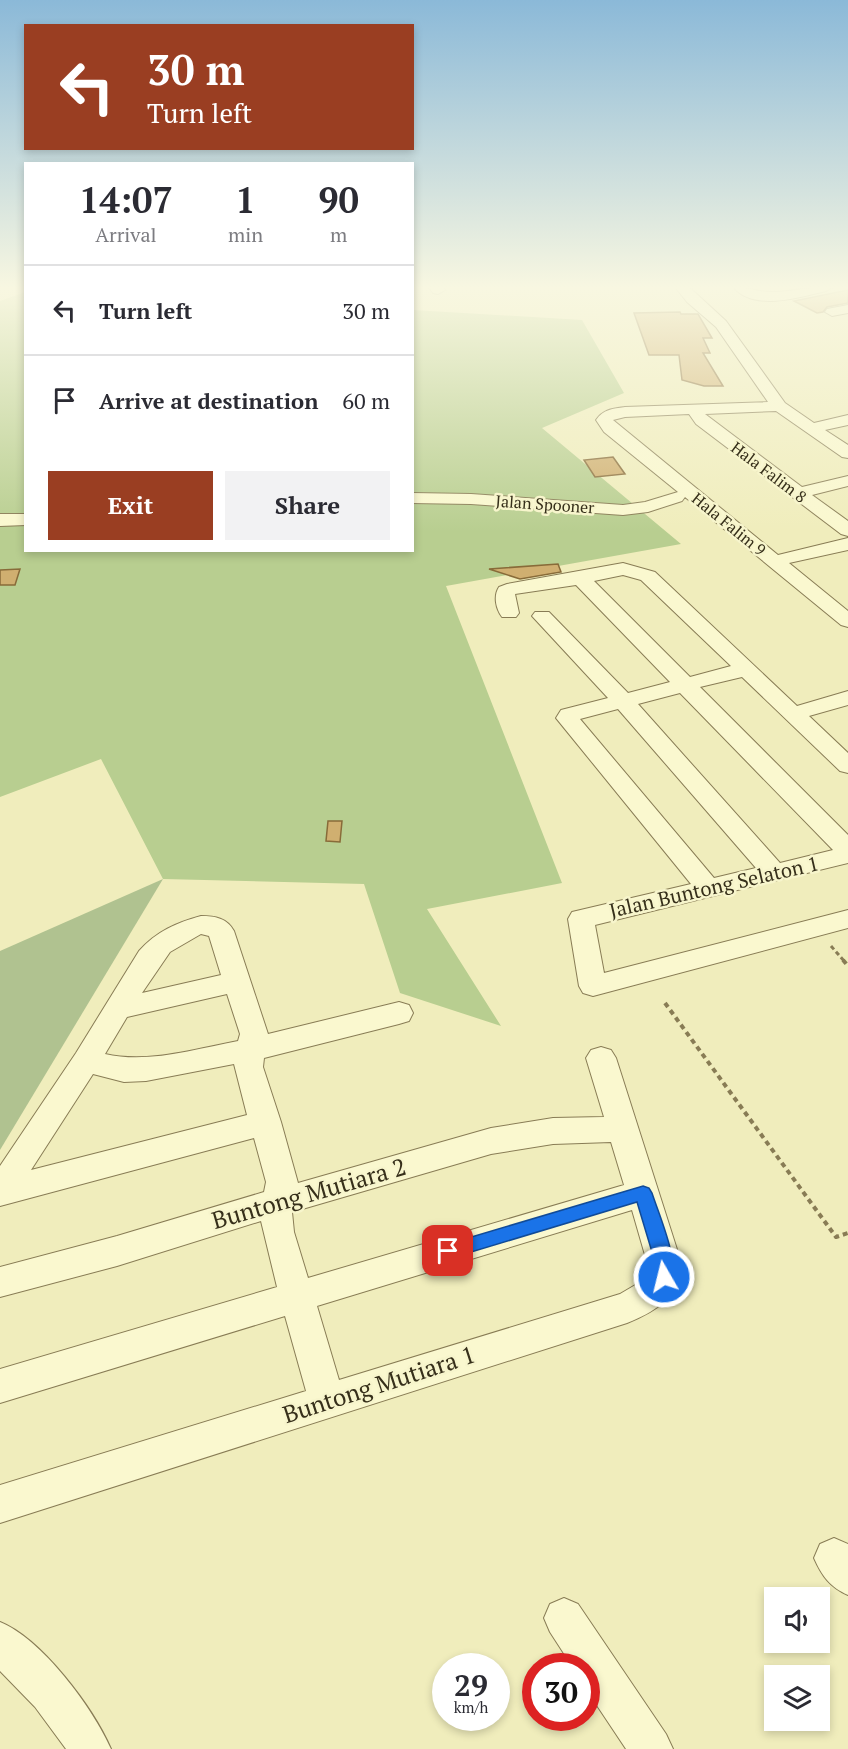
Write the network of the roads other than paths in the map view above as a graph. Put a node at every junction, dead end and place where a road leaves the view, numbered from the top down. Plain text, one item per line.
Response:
1 (753, 369) edge
2 (779, 406) junction
3 (696, 410) junction
4 (848, 420) edge
5 (812, 428) junction
6 (848, 453) edge
7 (848, 481) edge
8 (798, 493) junction
9 (676, 497) dead end
10 (414, 498) edge
11 (24, 519) edge
12 (0, 520) edge
13 (848, 530) edge
14 (848, 544) edge
15 (775, 561) junction
16 (580, 578) junction
17 (510, 613) dead end
18 (542, 616) dead end
19 (848, 621) edge
20 (746, 669) junction
21 (685, 685) junction
22 (848, 698) edge
23 (623, 701) junction
24 (793, 714) junction
25 (848, 766) edge
26 (848, 853) edge
27 (775, 873) junction
28 (709, 889) junction
29 (848, 919) edge
30 (237, 982) junction
31 (117, 1009) junction
32 (399, 1012) dead end
33 (251, 1050) junction
34 (601, 1058) dead end
35 (86, 1060) junction
36 (266, 1122) junction
37 (622, 1129) junction
38 (0, 1192) edge
39 (643, 1193) junction
40 (279, 1202) junction
41 (0, 1282) edge
42 (297, 1297) junction
43 (0, 1386) edge
44 (327, 1402) junction
45 (0, 1504) edge
46 (564, 1618) dead end
47 (0, 1642) edge
48 (88, 1749) edge
49 (651, 1749) edge

1 - 2 street
2 - 3 street
2 - 5 street
3 - 8 street, Hala Falim 8
3 - 15 street, Hala Falim 9
4 - 5 street
5 - 6 street
7 - 8 street
8 - 13 street, Hala Falim 8
9 - 10 street, Jalan Spooner
11 - 12 street
14 - 15 street
15 - 19 street, Hala Falim 9
16 - 17 street
16 - 20 street
16 - 21 street
18 - 23 street
20 - 21 street
20 - 24 street
21 - 23 street
21 - 26 street
22 - 24 street
23 - 27 street
23 - 28 street
24 - 25 street
26 - 27 street, Jalan Buntong Selaton 1
27 - 28 street, Jalan Buntong Selaton 1
28 - 29 street, Jalan Buntong Selaton 1
30 - 31 street
30 - 31 street
30 - 33 street
31 - 35 street
32 - 33 street
33 - 35 street
33 - 36 street
34 - 37 street, Buntong Mutiara 1
35 - 38 street
36 - 38 street
36 - 40 street
37 - 39 street, Buntong Mutiara 1
37 - 40 street, Buntong Mutiara 2
39 - 42 street
39 - 44 street, Buntong Mutiara 1
40 - 41 street, Buntong Mutiara 2
40 - 42 street
42 - 43 street
42 - 44 street
44 - 45 street, Buntong Mutiara 1
46 - 49 street
47 - 48 street

